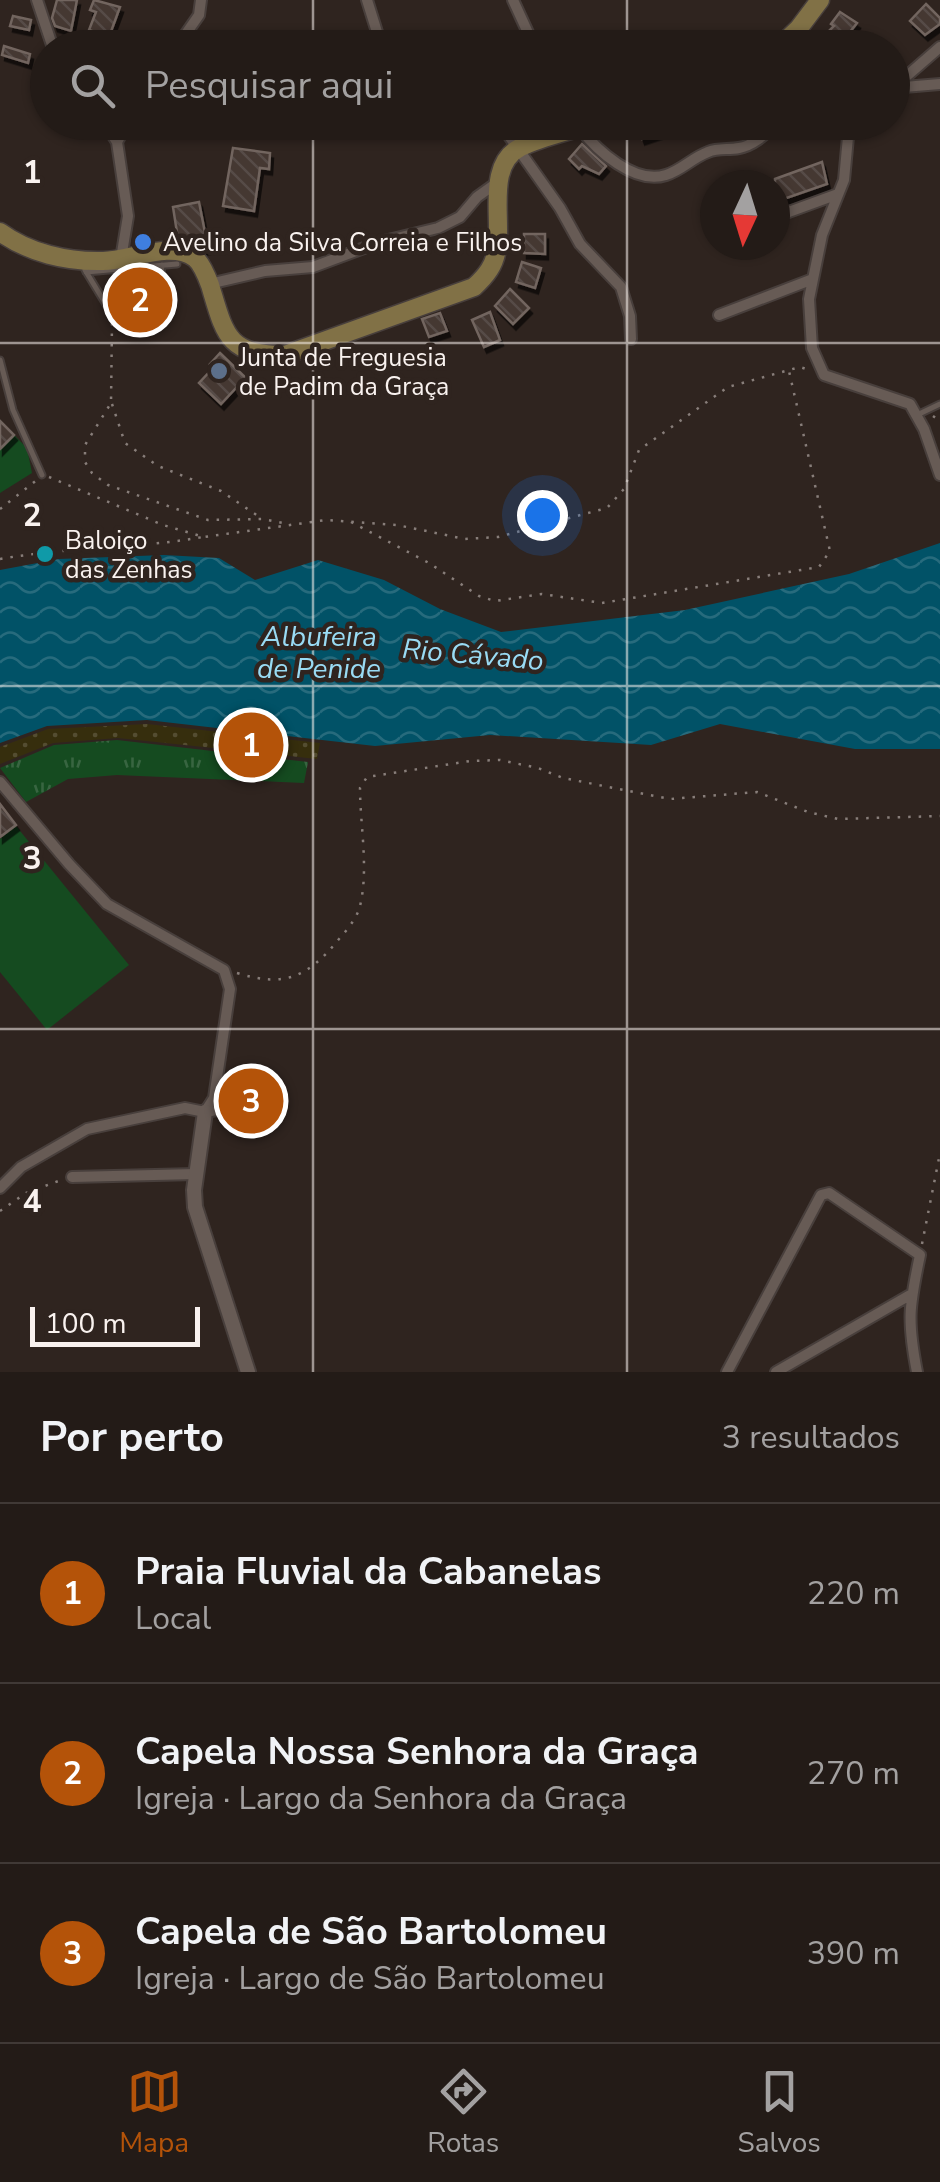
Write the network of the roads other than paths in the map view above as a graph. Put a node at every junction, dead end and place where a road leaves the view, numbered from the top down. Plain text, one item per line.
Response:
1 (37, 0) edge
2 (201, 0) edge
3 (367, 0) edge
4 (514, 0) edge
5 (820, 0) edge
6 (806, 10) edge
7 (47, 30) edge
8 (189, 30) edge
9 (376, 30) edge
10 (527, 30) edge
11 (940, 46) edge
12 (910, 73) edge
13 (940, 84) edge
14 (910, 87) edge
15 (513, 140) edge
16 (534, 140) edge
17 (599, 140) edge
18 (758, 140) edge
19 (848, 140) edge
20 (117, 142) edge
21 (519, 147) junction
22 (498, 182) junction
23 (838, 194) junction
24 (790, 212) edge
25 (0, 232) edge
26 (121, 259) junction
27 (162, 264) junction
28 (177, 264) dead end
29 (82, 266) junction
30 (813, 279) junction
31 (160, 283) dead end
32 (210, 284) junction
33 (719, 315) dead end
34 (113, 316) road end
35 (631, 339) dead end
36 (0, 360) edge
37 (940, 404) edge
38 (916, 415) junction
39 (42, 475) road end
40 (940, 475) edge
41 (0, 782) edge
42 (216, 1086) junction
43 (205, 1112) junction
44 (196, 1174) junction
45 (72, 1177) road end
46 (0, 1188) edge
47 (910, 1296) junction
48 (248, 1372) edge
49 (727, 1372) edge
50 (776, 1372) edge
51 (917, 1372) edge

1 - 7 street
2 - 8 street
3 - 9 street
4 - 10 street
5 - 6 main road
11 - 12 street
13 - 14 street
15 - 21 street
16 - 21 main road
17 - 18 street
19 - 23 street
20 - 26 street
21 - 22 main road
21 - 35 street
22 - 32 street
22 - 32 main road
23 - 24 street
23 - 30 street
25 - 29 main road
26 - 29 main road
26 - 32 main road
27 - 28 lane
27 - 29 lane
27 - 31 lane
29 - 34 lane
30 - 33 street
30 - 38 street
36 - 39 lane
37 - 38 lane
38 - 40 street
41 - 42 street
42 - 43 street
42 - 43 street
43 - 44 street
43 - 46 street
44 - 45 street
44 - 48 street
47 - 49 street
47 - 50 street
47 - 51 street

